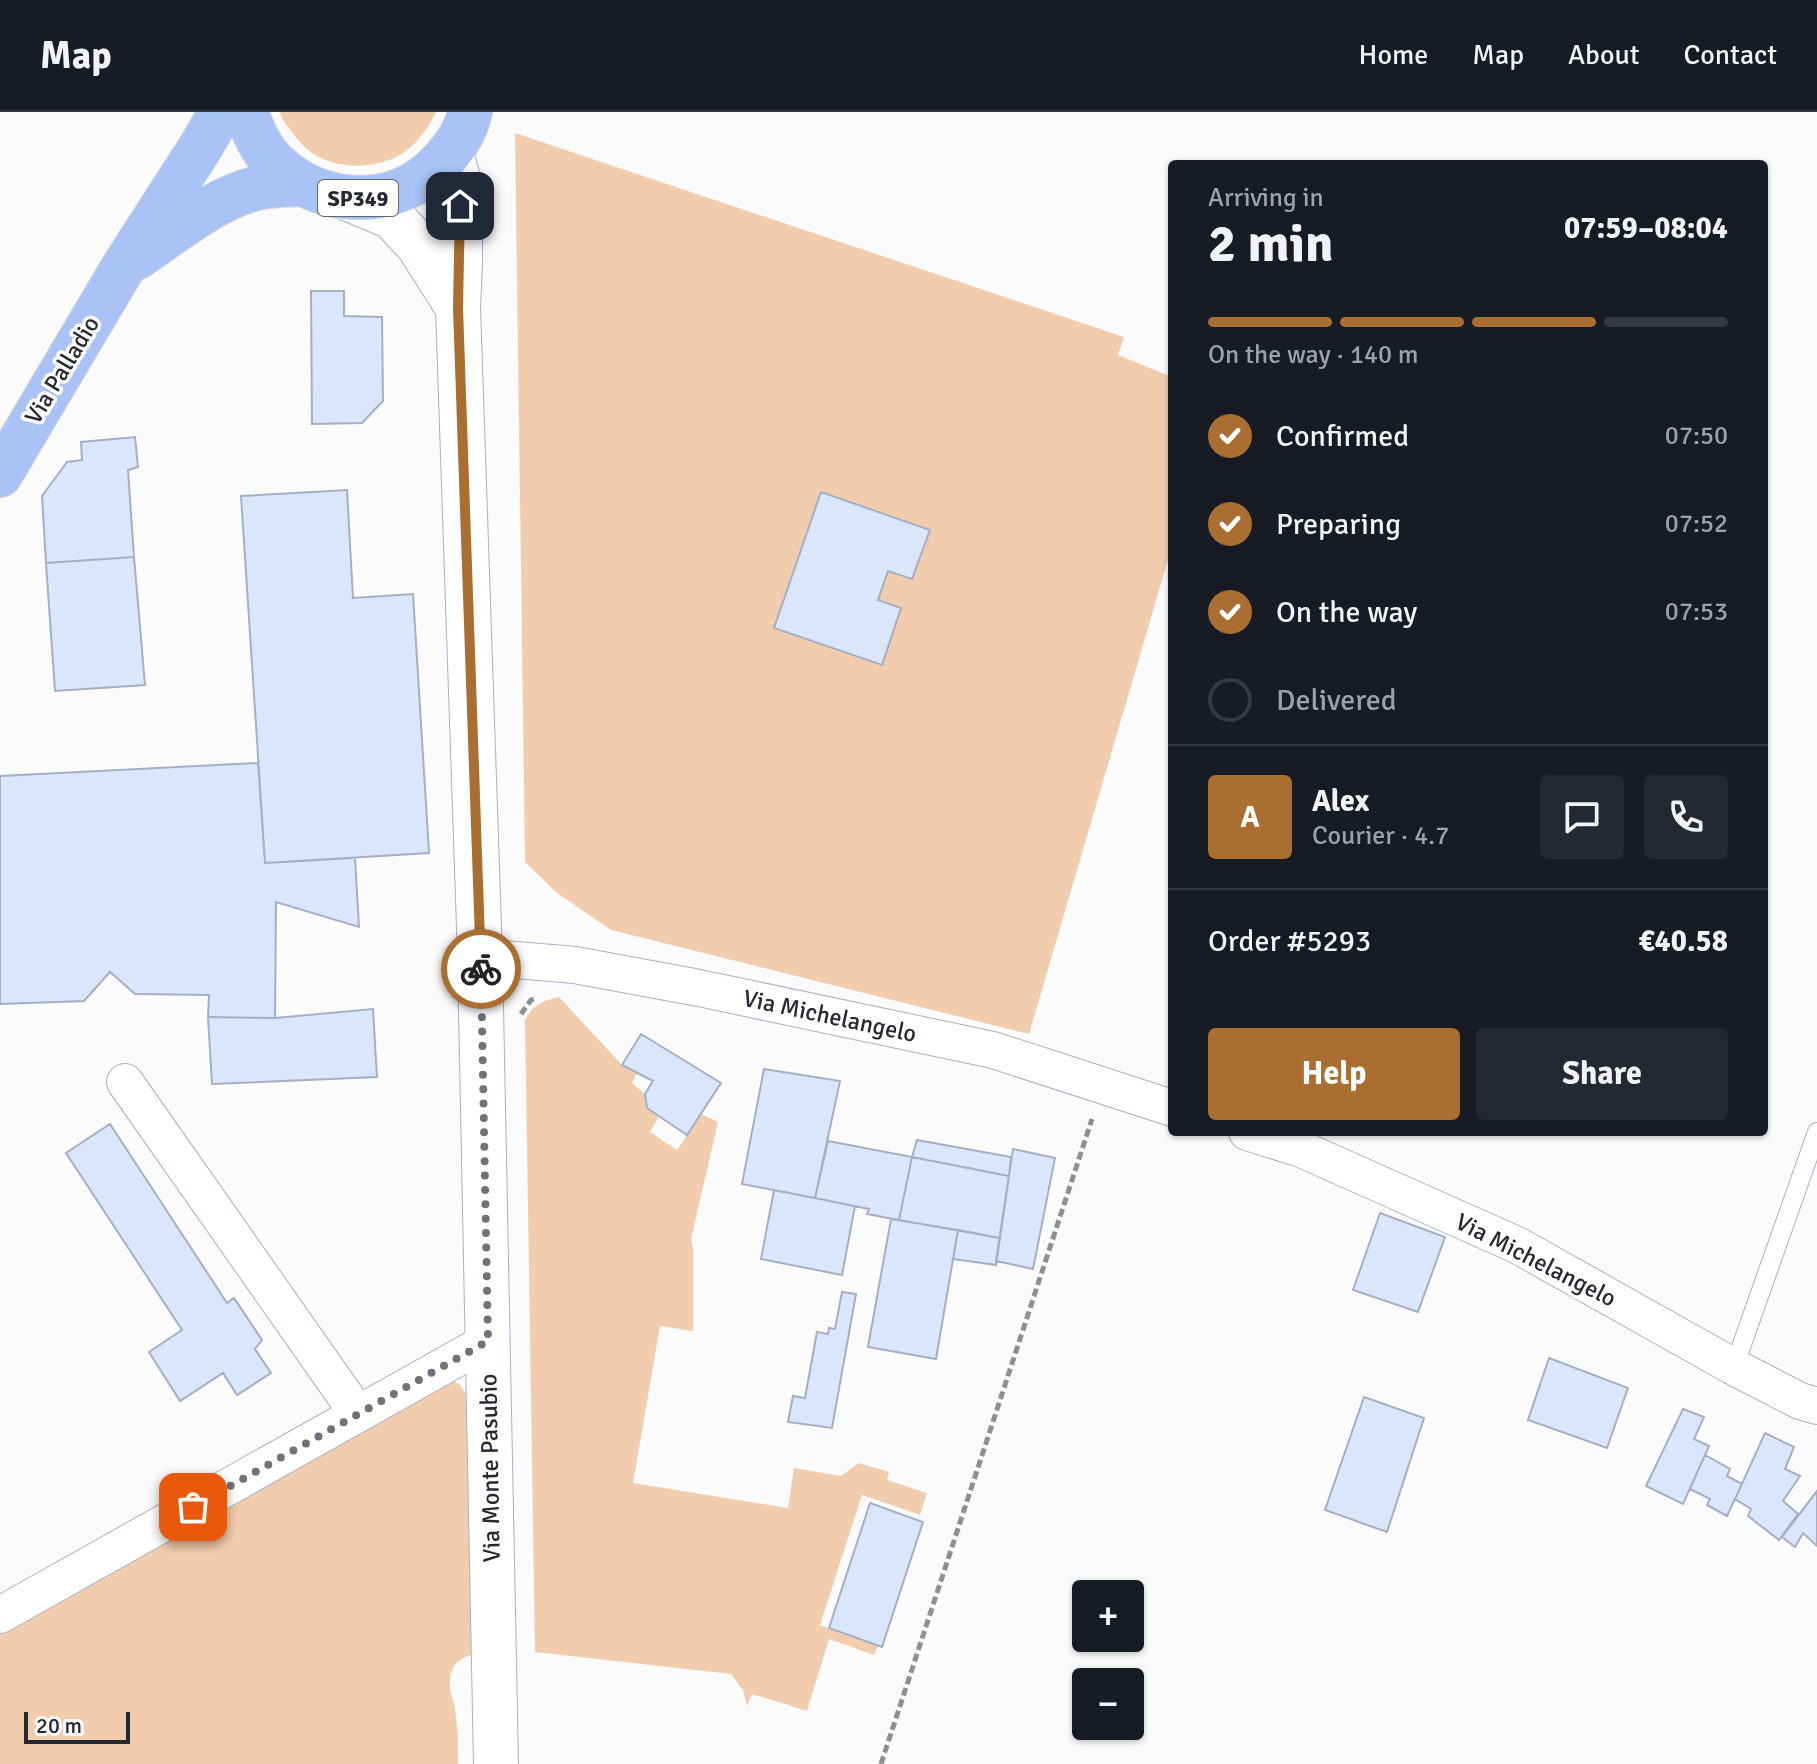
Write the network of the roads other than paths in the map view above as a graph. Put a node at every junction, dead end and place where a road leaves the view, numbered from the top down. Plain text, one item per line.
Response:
1 (221, 112) edge
2 (246, 112) edge
3 (470, 112) edge
4 (451, 153) junction
5 (301, 184) junction
6 (349, 199) junction
7 (124, 266) junction
8 (458, 308) junction
9 (0, 475) edge
10 (480, 957) junction
11 (125, 1082) dead end
12 (1168, 1107) edge
13 (1817, 1132) edge
14 (1260, 1136) edge
15 (488, 1341) junction
16 (1734, 1367) junction
17 (1817, 1406) edge
18 (358, 1414) junction
19 (0, 1615) edge
20 (496, 1764) edge

1 - 7 main road, SP349
2 - 5 main road, SP349
3 - 4 main road, SP349
4 - 6 main road, SP349
4 - 8 main road, Via Monte Pasubio
5 - 6 main road, SP349
5 - 7 main road, SP349
6 - 8 main road
7 - 9 main road, Via Palladio / SP349
8 - 10 main road, Via Monte Pasubio
10 - 12 street, Via Michelangelo
10 - 15 main road, Via Monte Pasubio
11 - 18 street
13 - 16 lane
14 - 16 street, Via Michelangelo
15 - 18 street
15 - 20 main road, Via Monte Pasubio
16 - 17 street, Via Michelangelo
18 - 19 street

